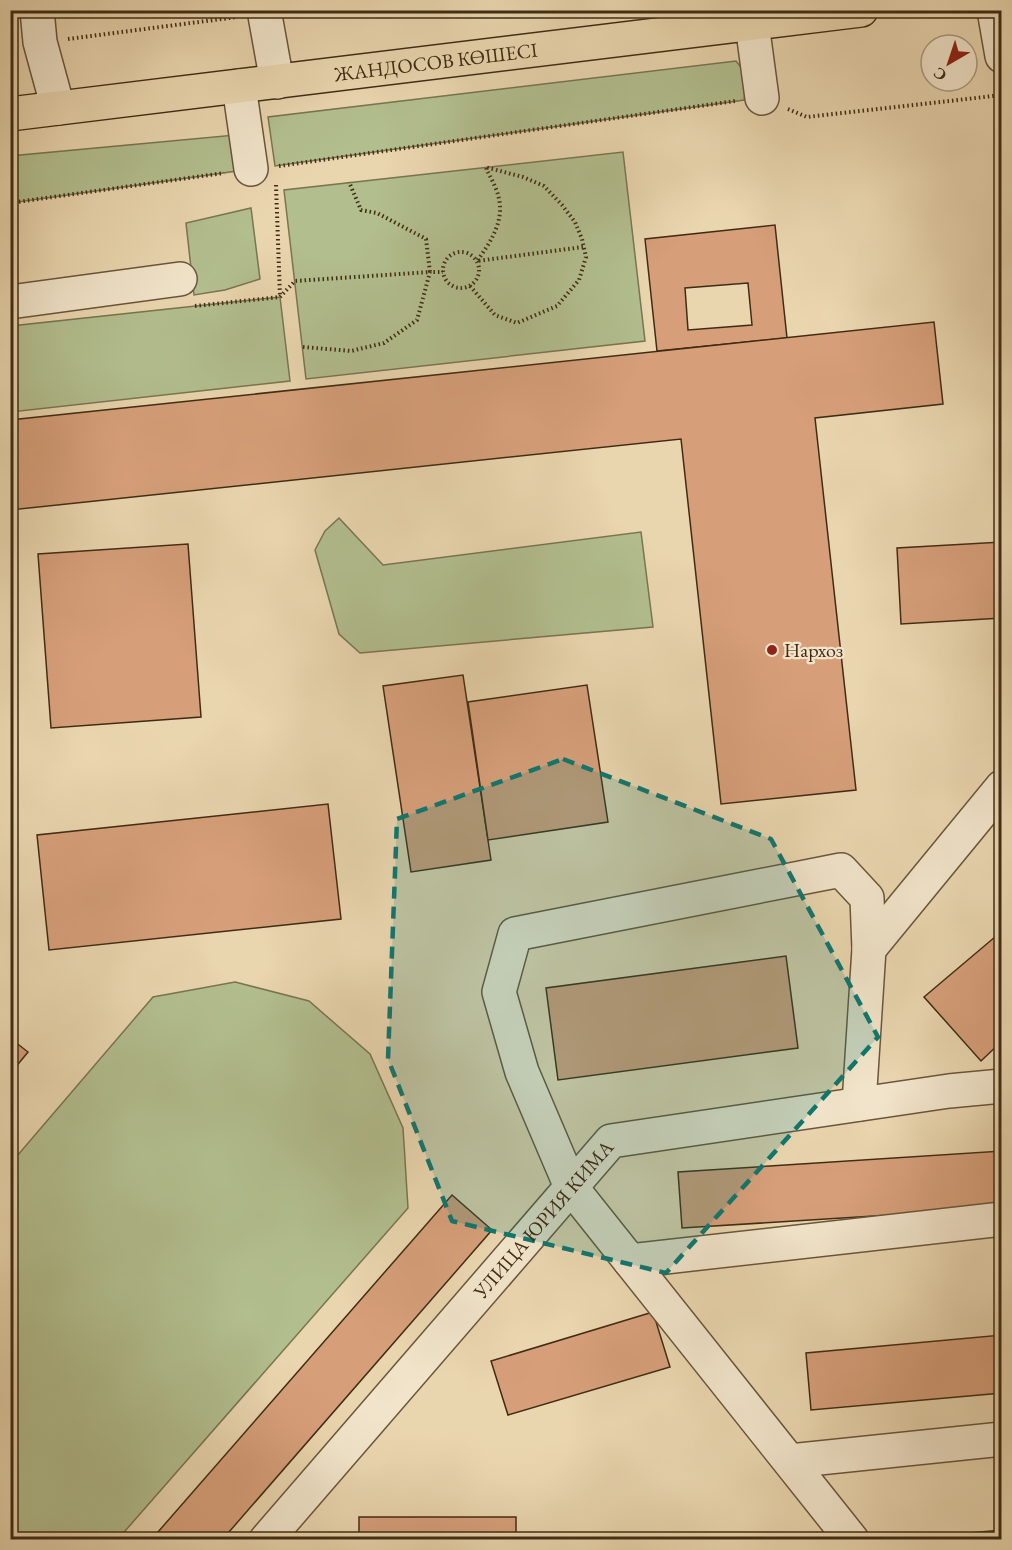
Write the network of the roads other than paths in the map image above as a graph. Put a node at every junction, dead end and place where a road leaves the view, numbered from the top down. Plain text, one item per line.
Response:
1 (861, 10) edge
2 (994, 10) edge
3 (264, 12) edge
4 (752, 24) junction
5 (39, 26) edge
6 (1002, 56) edge
7 (277, 82) junction
8 (239, 86) junction
9 (762, 98) road end
10 (58, 108) junction
11 (10, 114) edge
12 (263, 168) road end
13 (180, 279) dead end
14 (10, 302) edge
15 (1002, 788) edge
16 (870, 949) junction
17 (1002, 1086) edge
18 (859, 1104) junction
19 (571, 1187) junction
20 (1002, 1219) edge
21 (630, 1261) junction
22 (1002, 1438) edge
23 (790, 1461) junction
24 (266, 1539) edge
25 (852, 1539) edge

1 - 4 main road, ЖАНДОСОВ КӨШЕСІ
2 - 6 street
3 - 7 street
4 - 7 main road, ЖАНДОСОВ КӨШЕСІ
4 - 9 street
5 - 10 street
7 - 8 main road, ЖАНДОСОВ КӨШЕСІ
8 - 10 main road, ЖАНДОСОВ КӨШЕСІ
8 - 12 street
10 - 11 main road, ЖАНДОСОВ КӨШЕСІ
13 - 14 street
15 - 16 street
16 - 18 street
16 - 19 street
17 - 18 street, УЛИЦА ЮРИЯ КИМА
18 - 19 street, УЛИЦА ЮРИЯ КИМА
19 - 21 street
19 - 24 street, УЛИЦА ЮРИЯ КИМА
20 - 21 street
21 - 23 street
22 - 23 street
23 - 25 street

